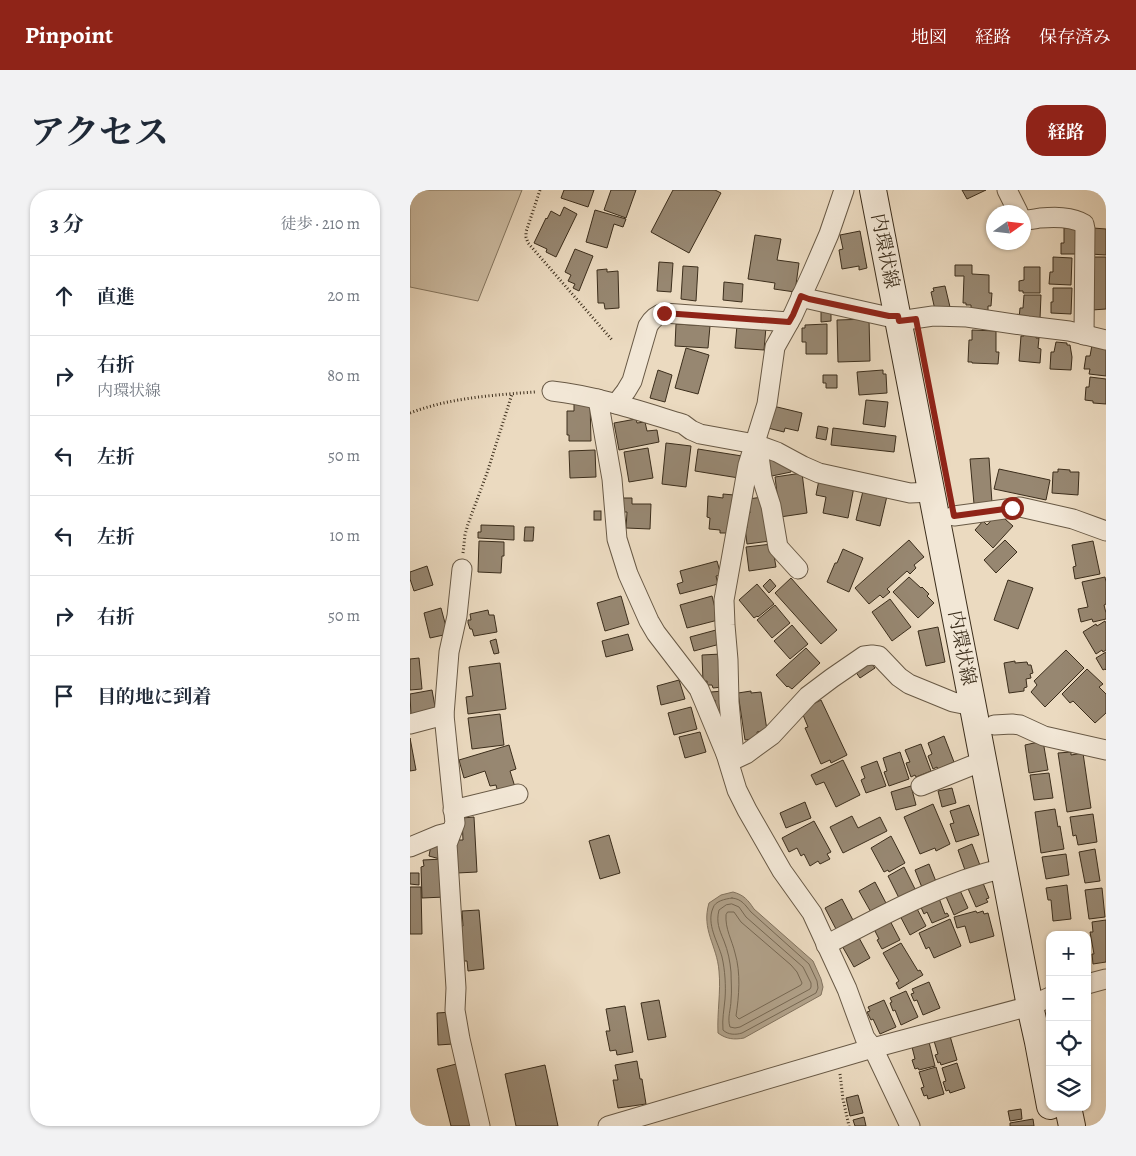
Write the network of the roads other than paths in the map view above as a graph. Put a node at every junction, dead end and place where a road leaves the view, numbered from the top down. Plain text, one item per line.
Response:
1 (844, 190) edge
2 (873, 190) edge
3 (890, 190) edge
4 (1007, 190) edge
5 (1014, 205) edge
6 (1031, 220) edge
7 (801, 296) junction
8 (904, 319) junction
9 (789, 322) junction
10 (1084, 335) junction
11 (1106, 340) edge
12 (552, 391) road end
13 (598, 399) junction
14 (616, 404) junction
15 (754, 447) junction
16 (932, 492) junction
17 (954, 516) junction
18 (1106, 531) edge
19 (462, 569) road end
20 (798, 569) dead end
21 (972, 702) junction
22 (444, 715) junction
23 (410, 724) edge
24 (994, 725) junction
25 (1106, 750) edge
26 (728, 758) junction
27 (984, 761) junction
28 (921, 786) dead end
29 (518, 794) dead end
30 (453, 810) junction
31 (451, 832) junction
32 (410, 847) edge
33 (1004, 868) junction
34 (826, 945) junction
35 (1106, 979) edge
36 (1091, 983) edge
37 (1044, 1004) edge
38 (873, 1048) junction
39 (1046, 1085) edge
40 (1051, 1111) edge
41 (1069, 1111) edge
42 (480, 1126) edge
43 (608, 1126) edge
44 (910, 1126) edge
45 (1054, 1126) edge
46 (1072, 1126) edge

1 - 7 street
2 - 8 street, 内環状線
3 - 8 street, 内環状線
4 - 5 street
6 - 10 street
7 - 8 street
7 - 9 street
8 - 10 street
8 - 16 street, 内環状線
8 - 17 street, 内環状線
9 - 14 street
9 - 15 street
10 - 11 street
12 - 13 street
13 - 14 street
13 - 26 street
14 - 15 street
15 - 16 street
15 - 20 street
15 - 26 street
16 - 21 street, 内環状線
17 - 18 street
17 - 24 street, 内環状線
19 - 22 street
21 - 26 street
21 - 27 street, 内環状線
22 - 23 street
22 - 30 street
24 - 25 street
24 - 37 street, 内環状線
26 - 34 street
27 - 28 street
27 - 33 street, 内環状線
29 - 30 street
30 - 31 street
31 - 32 street
31 - 42 street
33 - 34 street
33 - 37 street, 内環状線
34 - 38 street
35 - 36 street
37 - 38 street
37 - 39 street, 内環状線
38 - 43 street
38 - 44 street
40 - 45 street, 内環状線
41 - 46 street

